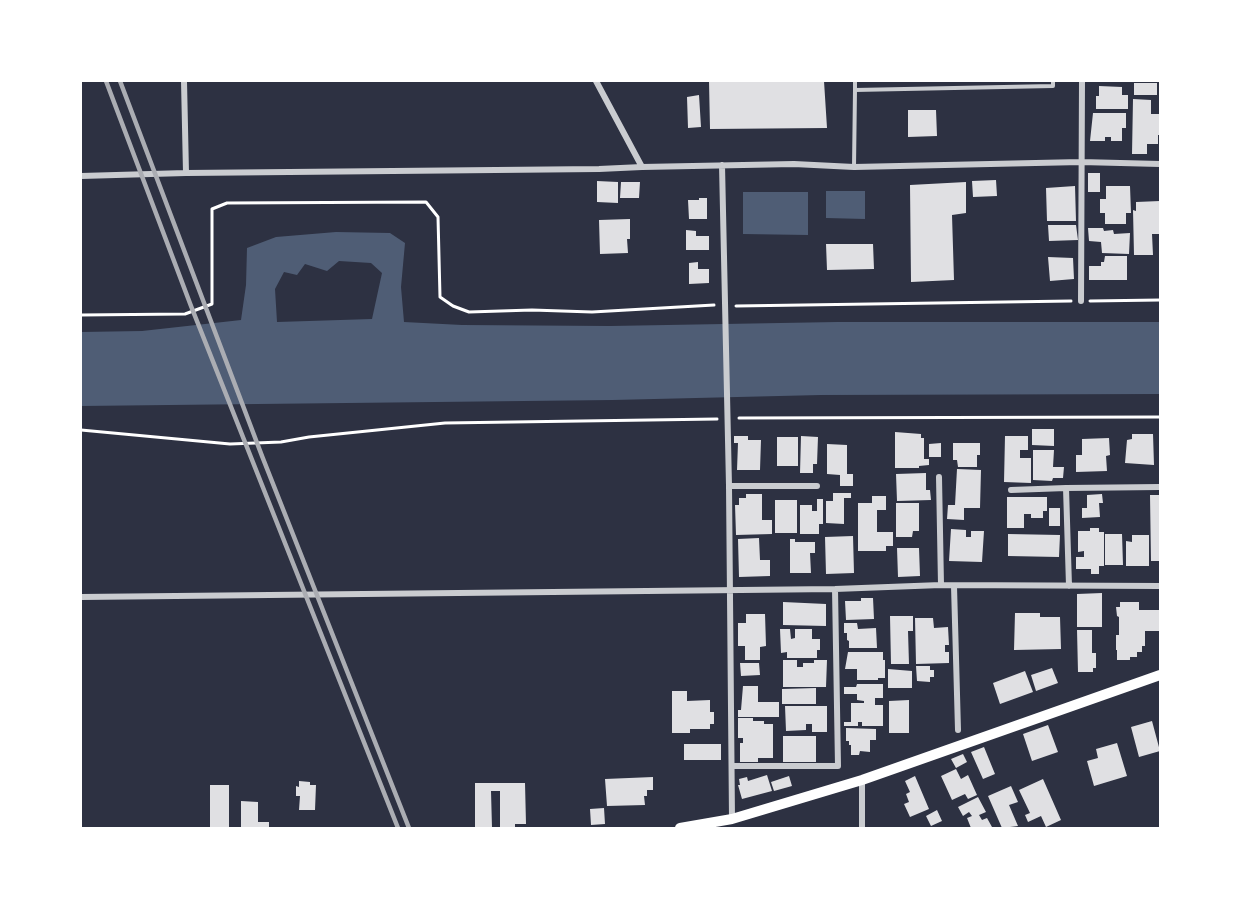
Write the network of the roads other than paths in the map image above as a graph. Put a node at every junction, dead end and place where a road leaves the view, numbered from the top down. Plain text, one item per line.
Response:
1 (184, 81) edge
2 (596, 81) edge
3 (855, 81) edge
4 (1053, 81) edge
5 (1082, 81) edge
6 (855, 90) junction
7 (1082, 162) junction
8 (1160, 164) edge
9 (722, 165) junction
10 (642, 167) junction
11 (854, 167) junction
12 (186, 173) junction
13 (81, 176) edge
14 (1081, 301) road end
15 (939, 477) dead end
16 (729, 486) junction
17 (817, 486) dead end
18 (1160, 487) edge
19 (1066, 488) junction
20 (1011, 490) dead end
21 (941, 585) junction
22 (954, 586) junction
23 (1069, 586) junction
24 (1160, 586) edge
25 (835, 589) junction
26 (730, 590) junction
27 (81, 597) edge
28 (1160, 675) edge
29 (958, 729) dead end
30 (732, 766) junction
31 (862, 780) junction
32 (732, 819) junction
33 (680, 828) edge
34 (862, 828) edge

1 - 12 street
2 - 10 street
3 - 6 lane
4 - 6 lane
5 - 7 street
6 - 11 lane
7 - 8 street
7 - 11 street
7 - 14 street
9 - 10 street
9 - 11 street
9 - 16 street
10 - 12 street
12 - 13 street
15 - 21 street
16 - 17 street
16 - 26 street
18 - 19 street
19 - 20 street
19 - 23 street
21 - 22 street
21 - 25 street
22 - 23 street
22 - 29 street
23 - 24 street
25 - 26 street
25 - 30 street
26 - 27 street
26 - 30 street
28 - 31 main road
30 - 32 street
31 - 32 main road
31 - 34 street
32 - 33 main road

